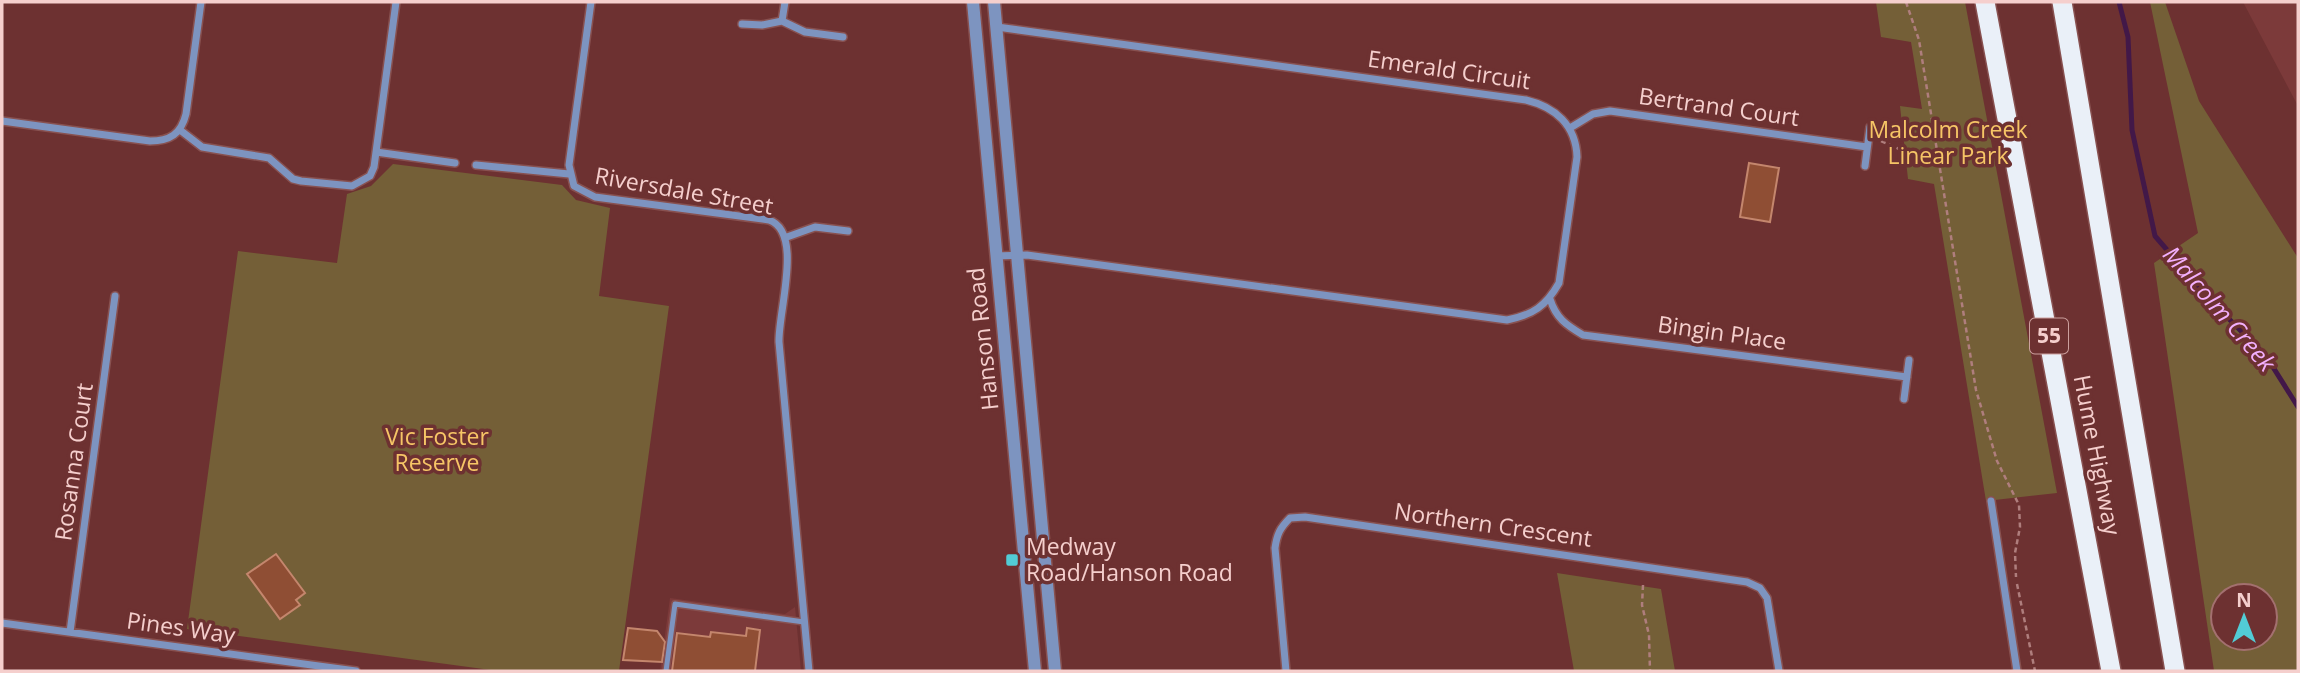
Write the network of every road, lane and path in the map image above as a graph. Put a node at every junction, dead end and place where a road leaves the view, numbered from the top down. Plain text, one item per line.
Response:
1 (201, 2) edge
2 (396, 2) edge
3 (591, 2) edge
4 (785, 2) edge
5 (973, 2) edge
6 (994, 2) edge
7 (1906, 2) edge
8 (1985, 2) edge
9 (2062, 2) edge
10 (782, 21) junction
11 (742, 24) dead end
12 (975, 25) junction
13 (997, 27) junction
14 (843, 37) dead end
15 (2, 121) edge
16 (1870, 127) dead end
17 (1570, 128) junction
18 (180, 130) junction
19 (1875, 139) dead end
20 (1867, 147) junction
21 (1938, 151) junction
22 (376, 152) junction
23 (455, 163) dead end
24 (476, 166) dead end
25 (1865, 166) dead end
26 (569, 174) junction
27 (848, 231) dead end
28 (787, 237) junction
29 (1017, 254) junction
30 (996, 256) junction
31 (115, 296) dead end
32 (1550, 299) junction
33 (1909, 360) dead end
34 (1907, 377) junction
35 (1903, 399) dead end
36 (1991, 501) dead end
37 (1643, 585) dead end
38 (804, 622) junction
39 (2, 623) edge
40 (70, 632) junction
41 (356, 671) edge
42 (666, 671) edge
43 (809, 671) edge
44 (1035, 671) edge
45 (1055, 671) edge
46 (1286, 671) edge
47 (1650, 671) edge
48 (1779, 671) edge
49 (2017, 671) edge
50 (2035, 671) edge
51 (2111, 671) edge
52 (2175, 671) edge

1 - 18 street
2 - 22 street
3 - 26 street, Riversdale Street
4 - 10 street
5 - 12 street, Hanson Road
6 - 13 street, Hanson Road
7 - 21 path
8 - 51 highway, Hume Highway / 55
9 - 52 highway, Hume Highway
10 - 11 street
10 - 14 street
12 - 13 street
12 - 30 street, Hanson Road
13 - 17 street, Emerald Circuit
13 - 29 street, Hanson Road
15 - 18 street
16 - 20 street
17 - 20 street, Bertrand Court
17 - 32 street
18 - 22 street
19 - 21 path
20 - 25 street
21 - 50 path
22 - 23 street
24 - 26 street
26 - 28 street, Riversdale Street
27 - 28 street
28 - 38 street, Riversdale Street
29 - 30 street
29 - 32 street
29 - 45 street, Hanson Road
30 - 44 street, Hanson Road
31 - 40 street, Rosanna Court
32 - 34 street, Bingin Place
33 - 34 street
34 - 35 street
36 - 49 street
37 - 47 path
38 - 42 lane
38 - 43 street, Riversdale Street
39 - 40 street, Pines Way
40 - 41 street, Pines Way
46 - 48 street, Northern Crescent

